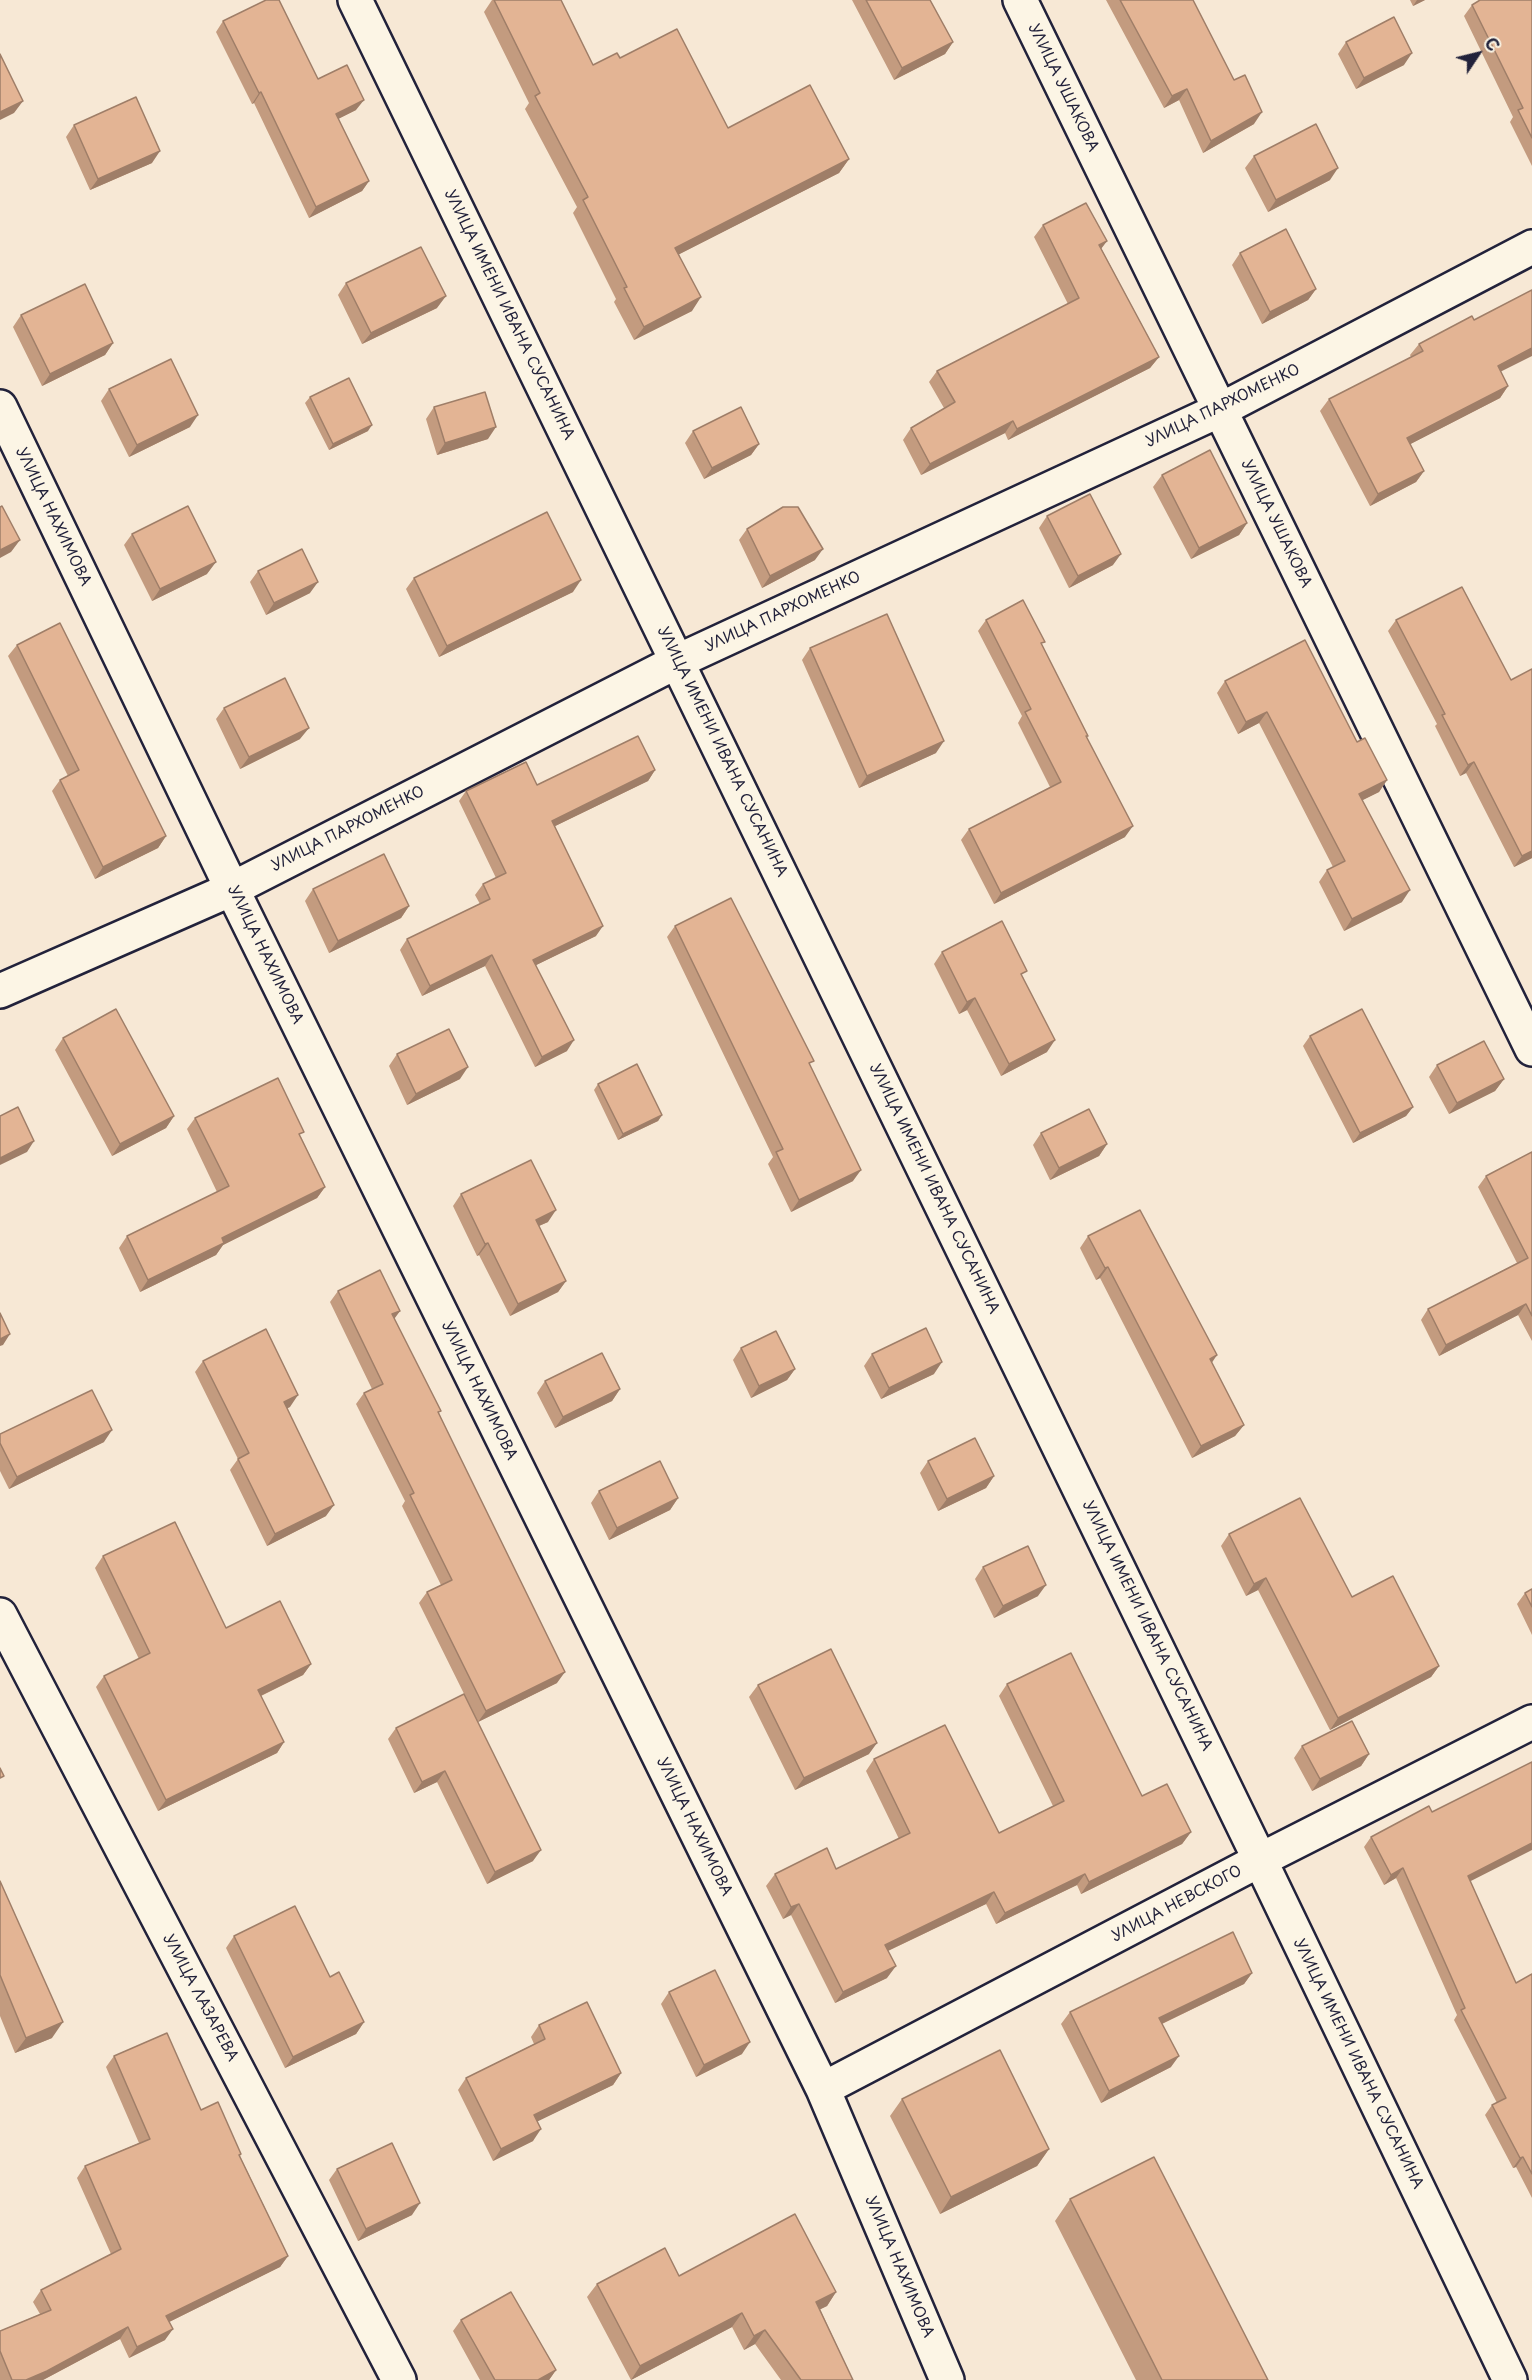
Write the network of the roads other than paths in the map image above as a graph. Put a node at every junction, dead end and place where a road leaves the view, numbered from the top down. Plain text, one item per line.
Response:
1 (355, 0) edge
2 (1020, 0) edge
3 (1532, 247) edge
4 (0, 407) edge
5 (1220, 410) junction
6 (678, 661) junction
7 (232, 889) junction
8 (0, 991) edge
9 (1532, 1049) edge
10 (0, 1615) edge
11 (1532, 1722) edge
12 (1260, 1860) junction
13 (823, 2089) junction
14 (399, 2380) edge
15 (947, 2380) edge
16 (1510, 2380) edge

1 - 6 street, УЛИЦА ИМЕНИ ИВАНА СУСАНИНА
2 - 5 street, УЛИЦА УШАКОВА
3 - 5 street, УЛИЦА ПАРХОМЕНКО
4 - 7 street, УЛИЦА НАХИМОВА
5 - 6 street, УЛИЦА ПАРХОМЕНКО
5 - 9 street, УЛИЦА УШАКОВА
6 - 7 street, УЛИЦА ПАРХОМЕНКО
6 - 12 street, УЛИЦА ИМЕНИ ИВАНА СУСАНИНА
7 - 8 street, УЛИЦА ПАРХОМЕНКО
7 - 13 street, УЛИЦА НАХИМОВА
10 - 14 street, УЛИЦА ЛАЗАРЕВА
11 - 12 street, УЛИЦА НЕВСКОГО
12 - 13 street, УЛИЦА НЕВСКОГО
12 - 16 street, УЛИЦА ИМЕНИ ИВАНА СУСАНИНА
13 - 15 street, УЛИЦА НАХИМОВА

